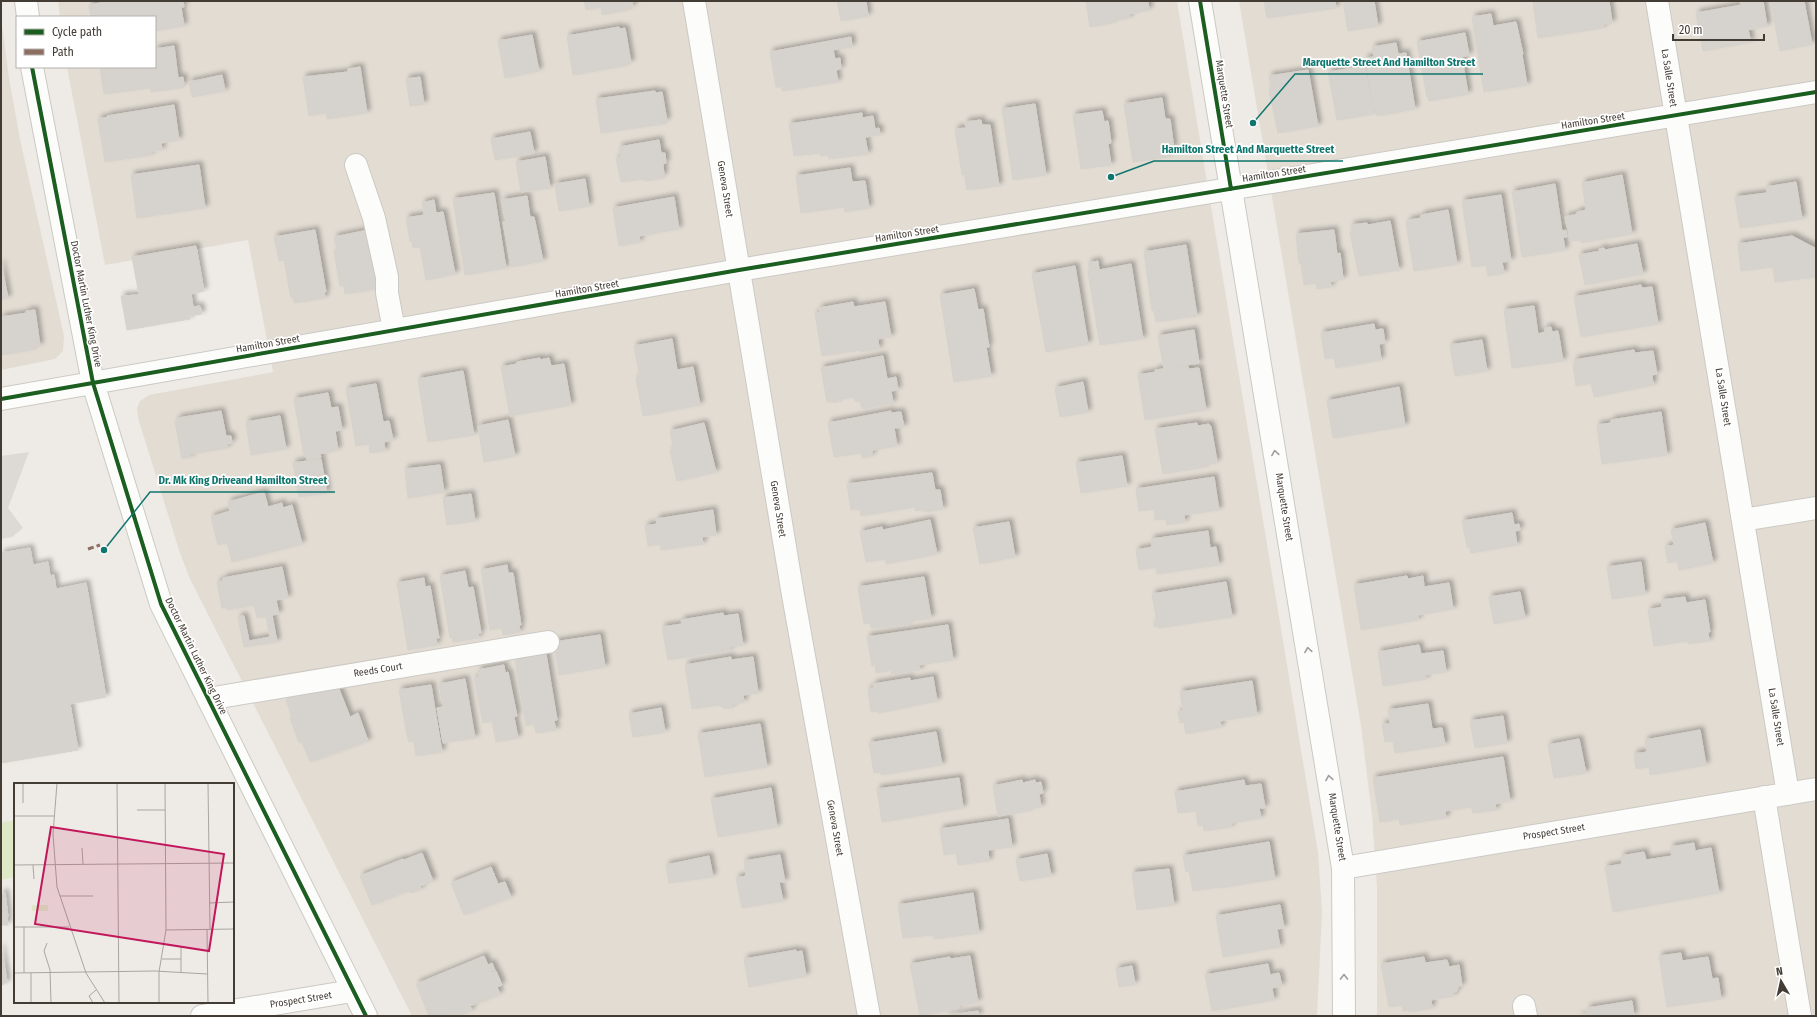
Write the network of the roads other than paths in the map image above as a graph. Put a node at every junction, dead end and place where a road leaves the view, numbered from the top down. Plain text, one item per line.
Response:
1 (26, 1) edge
2 (694, 1) edge
3 (1200, 1) edge
4 (1657, 1) edge
5 (28, 16) edge
6 (32, 68) edge
7 (1816, 92) edge
8 (1676, 115) junction
9 (356, 165) dead end
10 (1231, 189) junction
11 (739, 270) junction
12 (394, 330) junction
13 (94, 383) junction
14 (1, 399) edge
15 (1816, 508) edge
16 (1743, 520) junction
17 (548, 642) dead end
18 (208, 699) junction
19 (1816, 789) edge
20 (1788, 794) junction
21 (1764, 798) junction
22 (1344, 868) junction
23 (352, 991) junction
24 (202, 1016) edge
25 (366, 1016) edge
26 (869, 1016) edge
27 (1344, 1016) edge
28 (1800, 1016) edge

1 - 5 street
2 - 11 street, Geneva Street
3 - 10 street, Marquette Street
4 - 8 street, La Salle Street
6 - 13 street, Doctor Martin Luther King Drive
7 - 8 street, Hamilton Street
8 - 10 street, Hamilton Street
8 - 16 street, La Salle Street
9 - 12 street
10 - 11 street, Hamilton Street
22 -> 10 street, Marquette Street
11 - 12 street, Hamilton Street
11 - 26 street, Geneva Street
12 - 13 street, Hamilton Street
13 - 14 street, Hamilton Street
13 - 18 street, Doctor Martin Luther King Drive
15 - 16 street
16 - 20 street, La Salle Street
17 - 18 street, Reeds Court
18 - 23 street, Doctor Martin Luther King Drive
19 - 20 street
20 - 21 street, Prospect Street
21 - 22 street, Prospect Street
21 - 28 street
27 -> 22 street, Marquette Street
23 - 24 street, Prospect Street
23 - 25 street, Doctor Martin Luther King Drive

